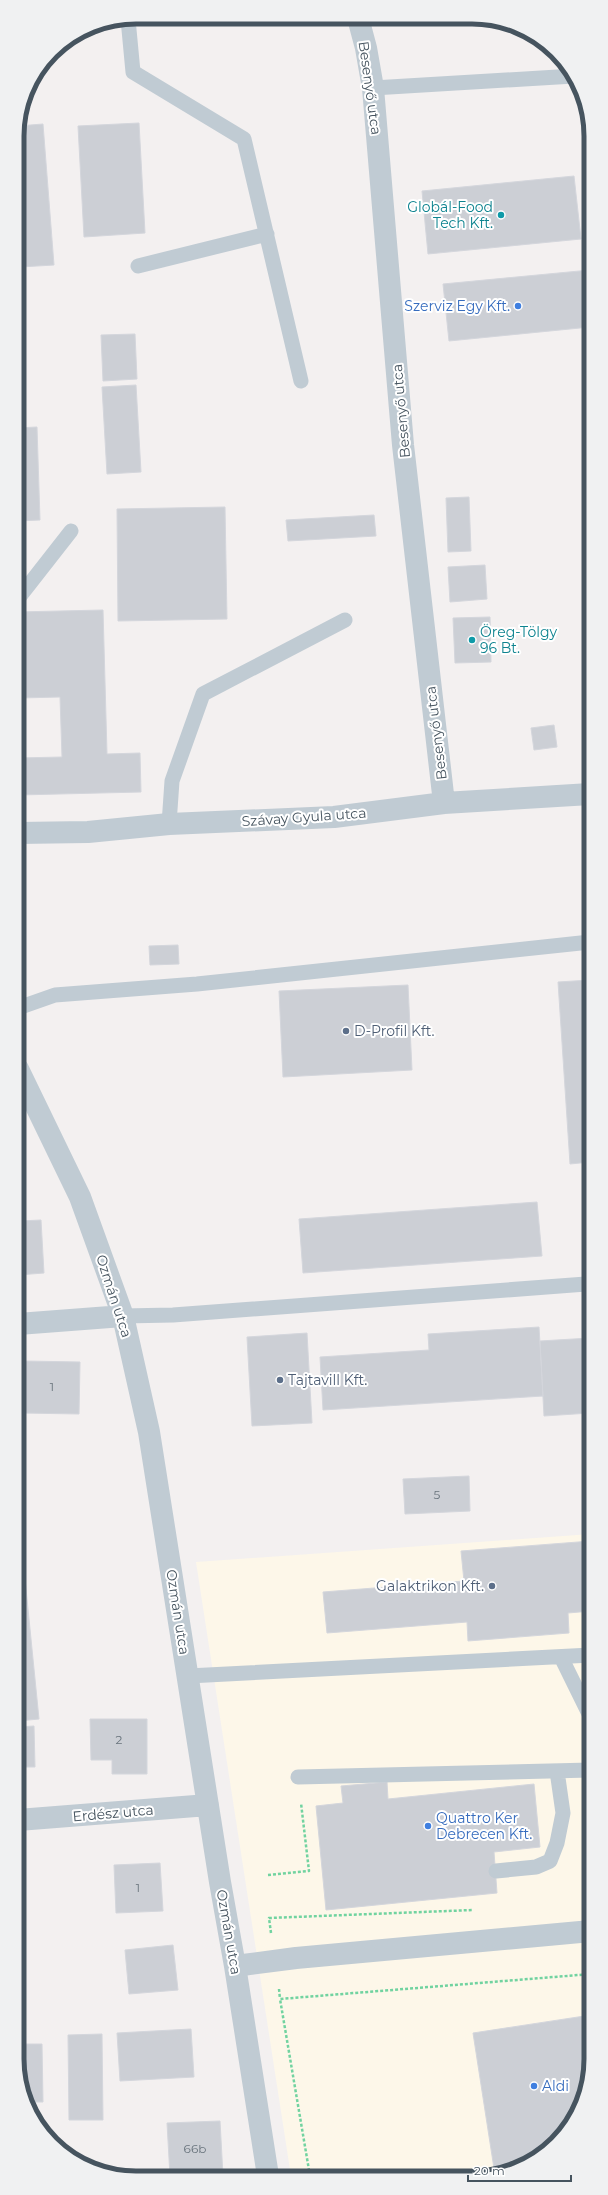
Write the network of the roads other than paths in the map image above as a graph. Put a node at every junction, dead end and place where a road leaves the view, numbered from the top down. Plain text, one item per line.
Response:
1 (129, 24) edge
2 (360, 24) edge
3 (567, 76) edge
4 (373, 88) junction
5 (267, 234) junction
6 (138, 266) dead end
7 (301, 381) dead end
8 (71, 530) dead end
9 (24, 591) edge
10 (345, 620) dead end
11 (584, 794) edge
12 (444, 803) junction
13 (168, 824) junction
14 (24, 834) edge
15 (584, 943) edge
16 (24, 1006) edge
17 (24, 1081) edge
18 (584, 1284) edge
19 (123, 1316) junction
20 (24, 1324) edge
21 (584, 1655) edge
22 (561, 1657) junction
23 (188, 1676) junction
24 (584, 1704) edge
25 (557, 1770) junction
26 (584, 1770) edge
27 (298, 1777) road end
28 (208, 1805) junction
29 (24, 1820) edge
30 (496, 1871) dead end
31 (584, 1932) edge
32 (235, 1966) junction
33 (267, 2171) edge

1 - 5 lane
2 - 4 street, Besenyő utca
3 - 4 lane
4 - 12 street, Besenyő utca
5 - 6 lane
5 - 7 lane
8 - 9 lane
10 - 13 lane
11 - 12 street, Szávay Gyula utca
12 - 13 street, Szávay Gyula utca
13 - 14 street, Szávay Gyula utca
15 - 16 lane
17 - 19 street, Ozmán utca
18 - 19 lane
19 - 20 street
19 - 23 street, Ozmán utca
21 - 22 lane
22 - 23 lane
22 - 24 lane
23 - 28 street, Ozmán utca
25 - 26 lane
25 - 27 lane
25 - 30 lane
28 - 29 street, Erdész utca
28 - 32 street, Ozmán utca
31 - 32 street
32 - 33 street, Ozmán utca

